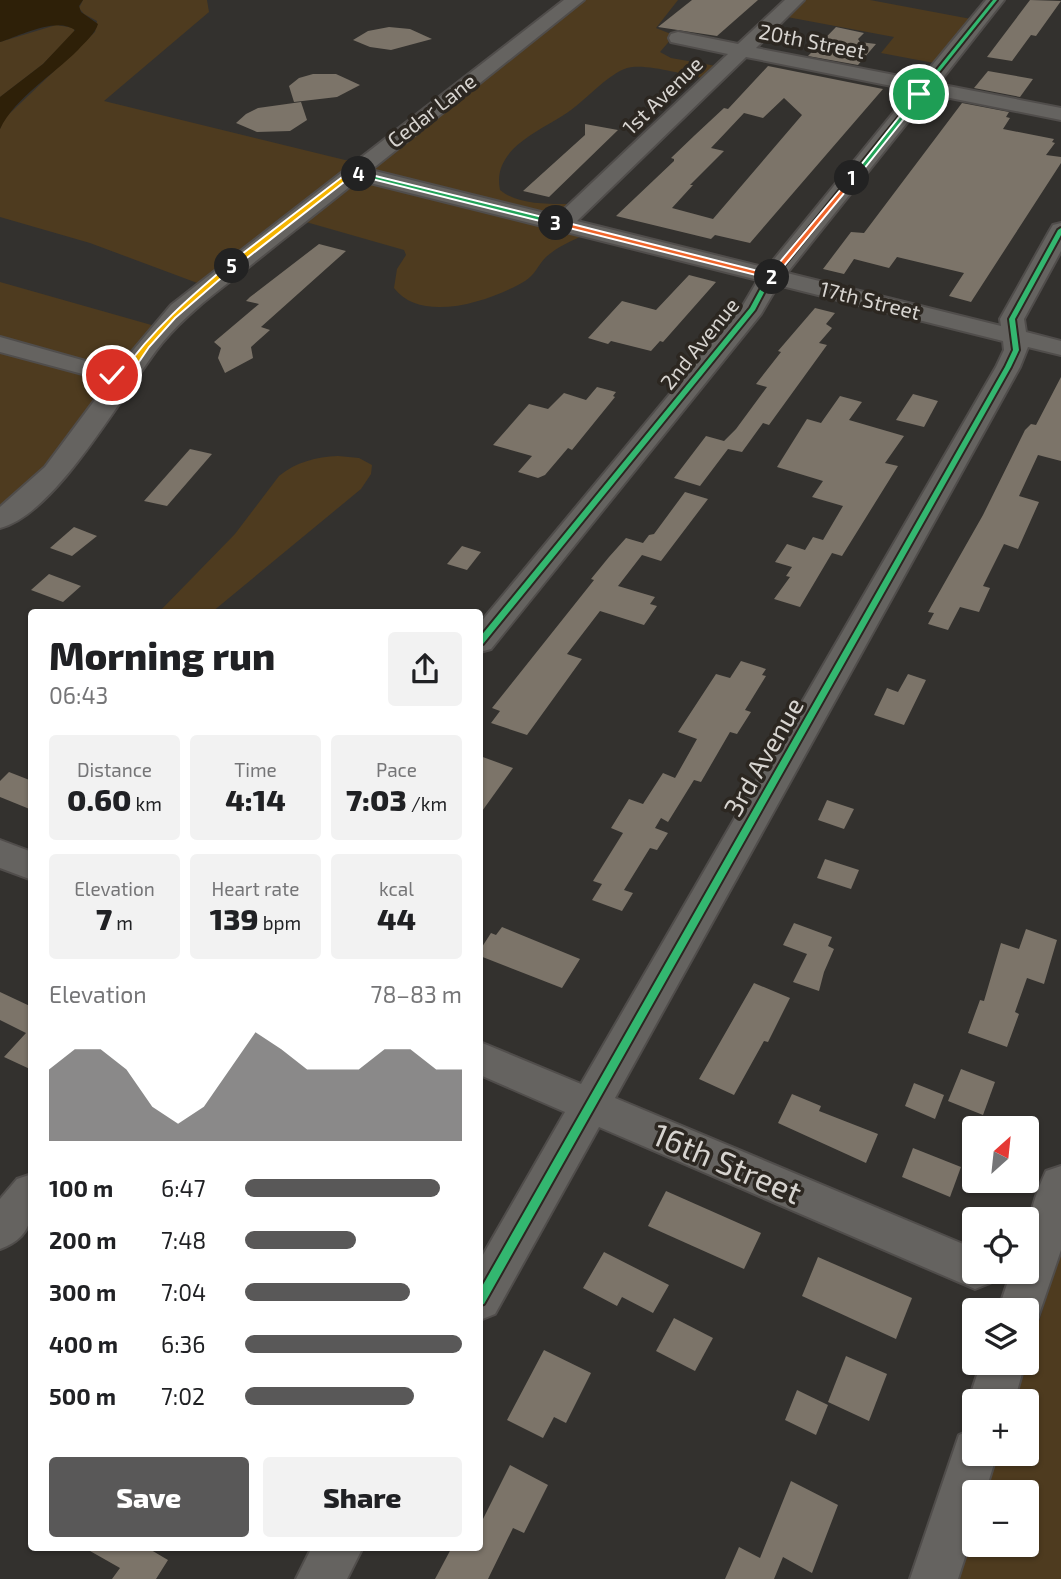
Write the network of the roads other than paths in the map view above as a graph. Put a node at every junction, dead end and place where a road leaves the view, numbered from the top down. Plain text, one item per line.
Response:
1 (575, 0) edge
2 (795, 0) edge
3 (995, 0) edge
4 (678, 38) dead end
5 (742, 51) junction
6 (925, 87) junction
7 (1061, 114) edge
8 (352, 172) junction
9 (562, 224) junction
10 (1061, 230) edge
11 (772, 277) junction
12 (1013, 336) junction
13 (0, 344) edge
14 (1061, 348) edge
15 (125, 376) junction
16 (0, 520) edge
17 (483, 638) edge
18 (0, 853) edge
19 (28, 865) edge
20 (483, 1059) edge
21 (590, 1105) junction
22 (1061, 1184) edge
23 (28, 1197) edge
24 (0, 1230) edge
25 (962, 1263) edge
26 (1000, 1284) edge
27 (483, 1295) edge
28 (1019, 1298) edge
29 (1024, 1298) edge
30 (970, 1466) edge
31 (337, 1551) edge
32 (320, 1579) edge
33 (934, 1579) edge

1 - 8 street, Cedar Lane
2 - 5 street, 1st Avenue
3 - 6 street, 2nd Avenue
4 - 5 street, 20th Street
5 - 6 street, 20th Street
5 - 9 street, 1st Avenue
6 - 7 street, 20th Street
6 - 11 street, 2nd Avenue
8 - 9 street, 17th Street
8 - 15 street, Cedar Lane
9 - 11 street, 17th Street
10 - 12 street, 3rd Avenue
11 - 12 street, 17th Street
11 - 17 street, 2nd Avenue
12 - 14 street, 17th Street
12 - 21 street, 3rd Avenue
13 - 15 street
15 - 16 street, Cedar Lane
18 - 19 street
20 - 21 street, 16th Street
21 - 25 street, 16th Street
21 - 27 street, 3rd Avenue
22 - 29 street
23 - 24 street
26 - 28 street
30 - 33 street
31 - 32 street

